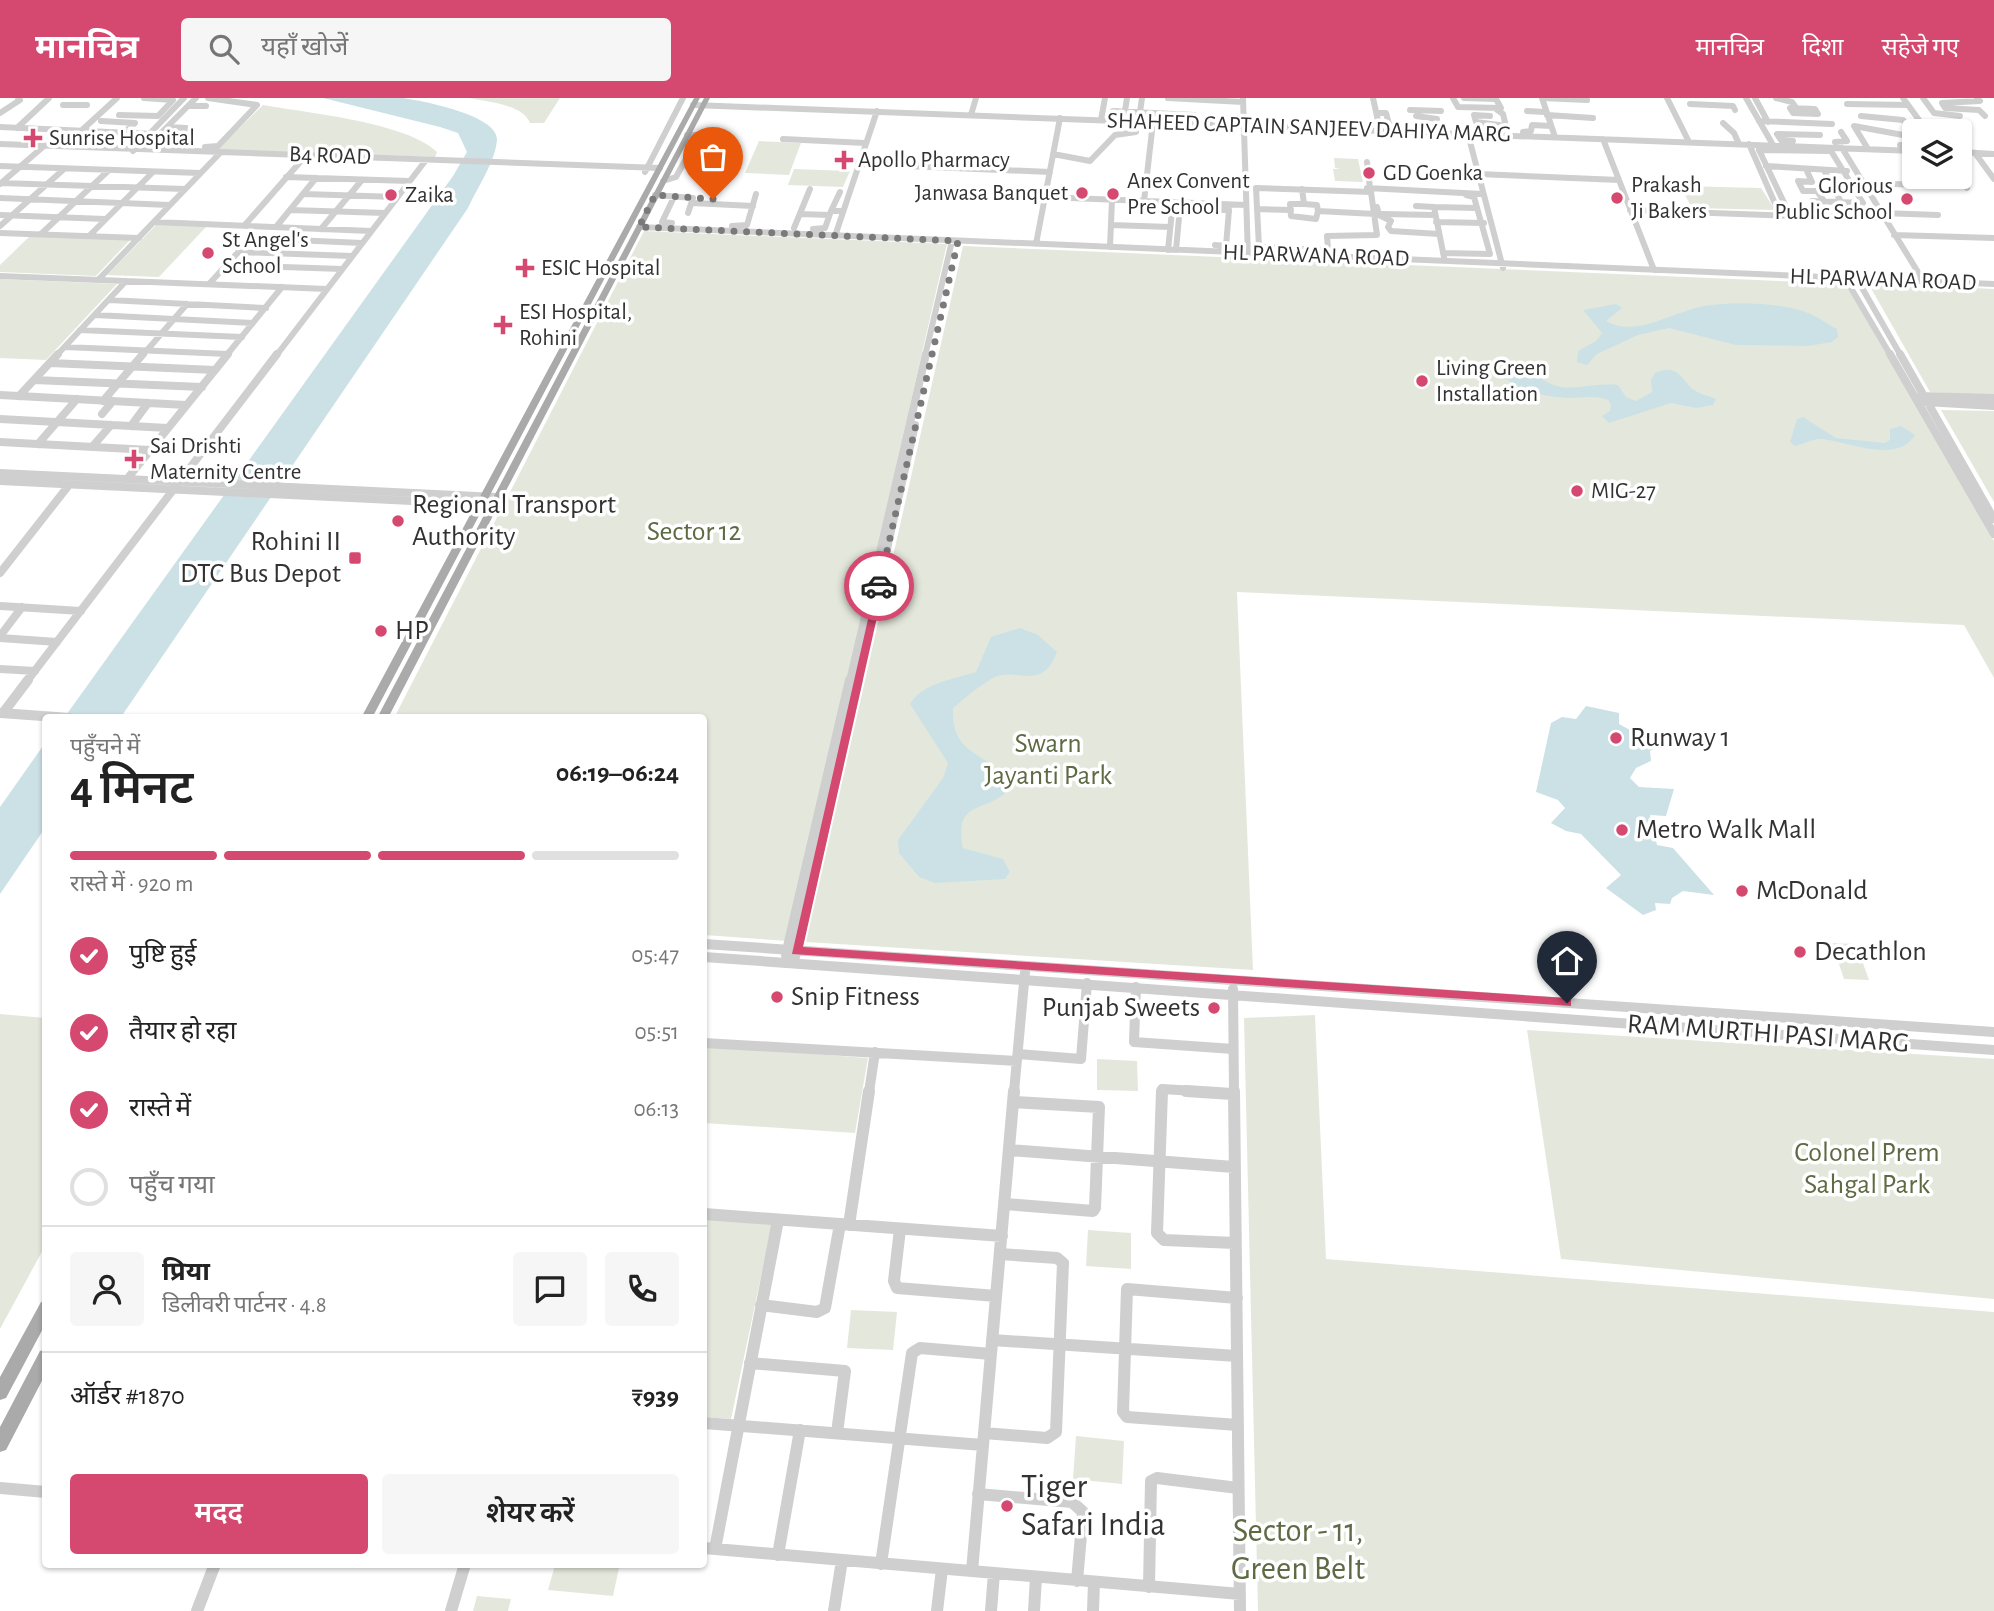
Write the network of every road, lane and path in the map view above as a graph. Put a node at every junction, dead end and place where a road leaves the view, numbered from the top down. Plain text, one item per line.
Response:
1 (18, 98) edge
2 (49, 98) edge
3 (81, 98) edge
4 (117, 98) edge
5 (150, 98) edge
6 (184, 98) edge
7 (196, 98) edge
8 (208, 98) edge
9 (846, 98) edge
10 (976, 98) edge
11 (1105, 98) edge
12 (1127, 98) edge
13 (1142, 98) edge
14 (1170, 98) edge
15 (1373, 98) edge
16 (1464, 98) edge
17 (1503, 98) edge
18 (1542, 98) edge
19 (1557, 98) edge
20 (1667, 98) edge
21 (1745, 98) edge
22 (1755, 98) edge
23 (1903, 98) edge
24 (1923, 98) edge
25 (1976, 98) edge
26 (1197, 99) edge
27 (1407, 99) edge
28 (680, 100) edge
29 (1243, 100) edge
30 (1587, 100) dead end
31 (1777, 100) edge
32 (228, 101) junction
33 (1454, 101) edge
34 (1703, 101) edge
35 (144, 102) edge
36 (699, 102) edge
37 (1690, 104) dead end
38 (1847, 104) dead end
39 (62, 105) dead end
40 (73, 105) junction
41 (87, 105) dead end
42 (190, 106) junction
43 (206, 106) dead end
44 (1908, 106) junction
45 (223, 107) dead end
46 (1571, 107) dead end
47 (1496, 109) junction
48 (841, 110) junction
49 (1735, 110) dead end
50 (877, 111) junction
51 (1113, 111) dead end
52 (1125, 111) junction
53 (1527, 111) dead end
54 (1892, 111) dead end
55 (1140, 112) junction
56 (1763, 112) junction
57 (1773, 112) dead end
58 (0, 113) edge
59 (1377, 113) junction
60 (1546, 113) junction
61 (119, 115) dead end
62 (971, 115) junction
63 (1194, 115) junction
64 (170, 116) junction
65 (179, 116) junction
66 (1414, 116) junction
67 (1490, 116) dead end
68 (1985, 116) junction
69 (1572, 117) junction
70 (1883, 117) junction
71 (1994, 117) edge
72 (1060, 118) junction
73 (1593, 118) dead end
74 (1862, 118) junction
75 (1908, 119) edge
76 (1918, 119) edge
77 (1101, 120) junction
78 (1437, 120) dead end
79 (1902, 120) edge
80 (1153, 122) junction
81 (1759, 122) junction
82 (1769, 122) junction
83 (1193, 123) junction
84 (1723, 123) dead end
85 (1814, 124) junction
86 (1244, 125) junction
87 (1576, 125) dead end
88 (1854, 126) junction
89 (0, 127) edge
90 (17, 127) junction
91 (168, 127) junction
92 (1867, 127) junction
93 (186, 128) dead end
94 (1519, 129) dead end
95 (127, 130) junction
96 (32, 131) dead end
97 (81, 131) junction
98 (1380, 131) junction
99 (1541, 131) dead end
100 (1136, 132) dead end
101 (1470, 132) junction
102 (1553, 132) junction
103 (1841, 132) dead end
104 (155, 134) junction
105 (1777, 134) junction
106 (1514, 135) junction
107 (1819, 135) dead end
108 (1902, 135) edge
109 (1601, 137) junction
110 (176, 138) dead end
111 (783, 139) dead end
112 (1689, 142) junction
113 (865, 143) junction
114 (1739, 144) junction
115 (1749, 144) junction
116 (1902, 144) edge
117 (17, 145) junction
118 (1773, 145) junction
119 (1809, 145) junction
120 (1866, 146) junction
121 (0, 147) edge
122 (41, 148) junction
123 (1842, 148) junction
124 (181, 149) junction
125 (133, 152) junction
126 (1902, 152) edge
127 (1902, 152) edge
128 (1972, 153) edge
129 (1975, 153) junction
130 (1053, 154) junction
131 (1994, 154) edge
132 (217, 155) junction
133 (1980, 160) junction
134 (1994, 160) edge
135 (301, 161) junction
136 (424, 162) junction
137 (1367, 162) dead end
138 (858, 164) junction
139 (0, 166) edge
140 (1766, 166) junction
141 (20, 167) junction
142 (64, 169) junction
143 (1806, 169) junction
144 (108, 170) junction
145 (647, 170) junction
146 (1824, 170) junction
147 (1844, 171) junction
148 (1855, 171) junction
149 (153, 172) junction
150 (1050, 172) junction
151 (200, 173) junction
152 (660, 174) junction
153 (1478, 174) junction
154 (286, 177) junction
155 (316, 178) junction
156 (1994, 179) edge
157 (362, 180) junction
158 (1619, 180) junction
159 (409, 181) junction
160 (1864, 183) junction
161 (1, 184) edge
162 (46, 184) junction
163 (1902, 184) edge
164 (1245, 185) junction
165 (92, 186) junction
166 (138, 187) junction
167 (1256, 188) junction
168 (1768, 188) junction
169 (185, 189) junction
170 (810, 189) dead end
171 (1302, 189) junction
172 (1777, 189) junction
173 (1374, 190) junction
174 (840, 192) dead end
175 (304, 194) junction
176 (756, 194) dead end
177 (1482, 194) junction
178 (349, 195) junction
179 (655, 195) junction
180 (397, 197) junction
181 (674, 197) junction
182 (1045, 197) junction
183 (0, 198) edge
184 (30, 200) junction
185 (692, 200) junction
186 (1112, 200) junction
187 (75, 201) junction
188 (1144, 201) junction
189 (1824, 201) junction
190 (1173, 202) junction
191 (1841, 202) junction
192 (121, 203) junction
193 (1304, 204) junction
194 (169, 205) junction
195 (734, 205) junction
196 (1246, 205) junction
197 (753, 206) junction
198 (1416, 206) dead end
199 (1434, 207) junction
200 (1477, 208) junction
201 (1257, 209) junction
202 (290, 210) junction
203 (1291, 210) junction
204 (1630, 210) junction
205 (336, 211) junction
206 (801, 211) junction
207 (842, 211) junction
208 (1318, 211) junction
209 (831, 212) junction
210 (385, 213) junction
211 (688, 213) dead end
212 (1376, 214) junction
213 (0, 215) edge
214 (729, 215) dead end
215 (1780, 215) junction
216 (1938, 215) dead end
217 (12, 216) junction
218 (1882, 216) junction
219 (59, 217) junction
220 (1435, 218) junction
221 (105, 219) junction
222 (154, 222) junction
223 (1480, 223) junction
224 (1489, 223) junction
225 (1111, 225) junction
226 (0, 226) edge
227 (244, 226) junction
228 (261, 226) junction
229 (769, 226) dead end
230 (276, 227) junction
231 (1170, 227) junction
232 (297, 228) junction
233 (638, 228) junction
234 (794, 228) junction
235 (321, 229) junction
236 (333, 229) junction
237 (371, 231) junction
238 (0, 233) edge
239 (41, 234) junction
240 (1439, 234) junction
241 (1894, 234) junction
242 (89, 236) junction
243 (835, 236) junction
244 (139, 237) junction
245 (250, 238) junction
246 (1994, 238) edge
247 (288, 240) junction
248 (303, 240) junction
249 (324, 241) junction
250 (955, 242) junction
251 (362, 243) junction
252 (1036, 244) junction
253 (1110, 247) junction
254 (1174, 248) junction
255 (1259, 251) junction
256 (238, 252) junction
257 (275, 253) junction
258 (293, 254) junction
259 (312, 254) junction
260 (1248, 255) junction
261 (352, 256) junction
262 (1444, 257) junction
263 (614, 261) junction
264 (227, 265) junction
265 (265, 266) junction
266 (1502, 266) junction
267 (302, 268) junction
268 (342, 269) junction
269 (1654, 270) junction
270 (0, 276) edge
271 (1846, 279) junction
272 (98, 280) junction
273 (1858, 280) junction
274 (127, 281) junction
275 (1923, 282) junction
276 (209, 284) junction
277 (1994, 284) edge
278 (282, 287) junction
279 (327, 289) junction
280 (109, 300) junction
281 (151, 302) junction
282 (187, 304) junction
283 (266, 307) junction
284 (94, 315) junction
285 (136, 317) junction
286 (173, 319) junction
287 (214, 321) junction
288 (253, 323) junction
289 (80, 330) junction
290 (121, 332) junction
291 (161, 333) junction
292 (201, 335) junction
293 (242, 337) junction
294 (65, 347) junction
295 (106, 348) junction
296 (146, 350) junction
297 (188, 352) junction
298 (228, 354) junction
299 (50, 363) junction
300 (88, 365) junction
301 (132, 367) junction
302 (174, 368) junction
303 (215, 370) junction
304 (34, 380) junction
305 (73, 381) junction
306 (118, 383) junction
307 (160, 385) junction
308 (202, 387) junction
309 (4, 395) edge
310 (19, 396) junction
311 (1994, 398) edge
312 (77, 399) junction
313 (1921, 399) junction
314 (103, 401) junction
315 (113, 401) junction
316 (0, 403) edge
317 (146, 403) junction
318 (186, 405) junction
319 (1994, 406) edge
320 (102, 414) dead end
321 (1, 421) edge
322 (57, 422) junction
323 (111, 425) junction
324 (131, 426) junction
325 (168, 428) junction
326 (0, 442) edge
327 (38, 444) junction
328 (92, 447) junction
329 (150, 450) junction
330 (0, 473) edge
331 (127, 479) junction
332 (0, 481) edge
333 (69, 485) junction
334 (177, 486) junction
335 (309, 492) junction
336 (489, 501) junction
337 (1994, 519) edge
338 (1994, 534) edge
339 (1, 571) edge
340 (0, 606) edge
341 (22, 607) junction
342 (81, 611) junction
343 (0, 637) edge
344 (57, 642) junction
345 (0, 669) edge
346 (35, 671) junction
347 (1, 713) edge
348 (368, 714) edge
349 (384, 714) edge
350 (42, 716) edge
351 (707, 944) edge
352 (792, 950) junction
353 (707, 957) edge
354 (789, 962) junction
355 (1025, 972) junction
356 (1087, 983) junction
357 (1136, 987) junction
358 (1233, 987) junction
359 (1994, 1032) edge
360 (707, 1043) edge
361 (1233, 1049) junction
362 (1994, 1050) edge
363 (875, 1052) junction
364 (1017, 1057) junction
365 (1232, 1094) junction
366 (1014, 1102) junction
367 (1009, 1150) junction
368 (1098, 1155) junction
369 (1159, 1160) junction
370 (1234, 1167) junction
371 (1005, 1204) junction
372 (707, 1214) edge
373 (778, 1220) junction
374 (844, 1225) junction
375 (900, 1229) junction
376 (1002, 1236) junction
377 (1236, 1243) junction
378 (1000, 1254) junction
379 (996, 1296) junction
380 (1237, 1298) junction
381 (761, 1305) junction
382 (42, 1314) edge
383 (1059, 1345) junction
384 (992, 1347) junction
385 (1125, 1349) junction
386 (1237, 1356) junction
387 (750, 1363) junction
388 (42, 1364) edge
389 (0, 1393) edge
390 (707, 1423) edge
391 (738, 1425) junction
392 (1238, 1425) junction
393 (800, 1430) junction
394 (837, 1433) junction
395 (898, 1438) junction
396 (984, 1439) junction
397 (0, 1444) edge
398 (0, 1488) edge
399 (1238, 1488) junction
400 (42, 1492) edge
401 (978, 1494) junction
402 (709, 1549) edge
403 (778, 1555) junction
404 (842, 1560) junction
405 (881, 1564) junction
406 (213, 1568) edge
407 (464, 1568) edge
408 (942, 1569) junction
409 (972, 1571) junction
410 (994, 1573) junction
411 (1037, 1577) junction
412 (1077, 1581) junction
413 (1094, 1582) junction
414 (1149, 1587) junction
415 (1240, 1594) junction
416 (197, 1611) edge
417 (451, 1611) edge
418 (834, 1611) edge
419 (937, 1611) edge
420 (991, 1611) edge
421 (1034, 1611) edge
422 (1093, 1611) edge
423 (1240, 1611) edge

1 - 58 street
2 - 90 street
3 - 40 street
4 - 97 street
5 - 35 street
5 - 61 street
6 - 64 street
7 - 42 street
8 - 32 street
9 - 48 street
10 - 62 street
11 - 77 street
12 - 52 street
13 - 55 street
14 - 26 street
15 - 59 street
16 - 47 street
17 - 106 street
18 - 19 street
18 - 60 street
19 - 30 street
20 - 112 street
21 - 81 street
22 - 56 street
23 - 44 street
24 - 68 street
25 - 68 street
26 - 29 street
26 - 63 street
27 - 66 street
28 - 36 street, SHAHEED CAPTAIN SANJEEV DAHIYA MARG
28 - 145 street
29 - 86 street
31 - 85 street
32 - 45 street
32 - 124 street
33 - 47 street
33 - 66 street
34 - 37 street
34 - 49 street
36 - 48 street, SHAHEED CAPTAIN SANJEEV DAHIYA MARG
36 - 152 main road
36 - 152 main road
38 - 44 street
39 - 40 street
40 - 41 street
42 - 43 street
42 - 65 street
44 - 76 street
46 - 69 street
47 - 67 street
48 - 50 street, SHAHEED CAPTAIN SANJEEV DAHIYA MARG
50 - 62 street, SHAHEED CAPTAIN SANJEEV DAHIYA MARG
50 - 113 street
51 - 52 street
52 - 55 street
53 - 60 street
54 - 75 street
55 - 63 street
56 - 57 street
56 - 82 street
59 - 98 street
59 - 101 street
60 - 69 street
60 - 102 street
62 - 72 street, SHAHEED CAPTAIN SANJEEV DAHIYA MARG
63 - 83 street
64 - 65 street
64 - 104 street
65 - 91 street
66 - 78 street
68 - 71 street
69 - 73 street
69 - 87 street
70 - 74 street
70 - 74 street
70 - 79 street
72 - 77 street, SHAHEED CAPTAIN SANJEEV DAHIYA MARG
72 - 130 street
74 - 88 street
74 - 92 street
77 - 80 street, SHAHEED CAPTAIN SANJEEV DAHIYA MARG
80 - 83 street, SHAHEED CAPTAIN SANJEEV DAHIYA MARG
80 - 188 street
81 - 82 street
81 - 118 street
82 - 85 street
82 - 85 street
82 - 105 street
83 - 86 street, SHAHEED CAPTAIN SANJEEV DAHIYA MARG
84 - 114 street
86 - 98 street, SHAHEED CAPTAIN SANJEEV DAHIYA MARG
86 - 164 street
88 - 92 street
88 - 120 street
89 - 90 street
90 - 97 street
91 - 93 street
91 - 104 street
92 - 108 street
94 - 102 street
95 - 95 street
95 - 104 street
96 - 117 street
97 - 104 street
98 - 101 street, SHAHEED CAPTAIN SANJEEV DAHIYA MARG
99 - 102 street
100 - 130 street
101 - 106 street, SHAHEED CAPTAIN SANJEEV DAHIYA MARG
101 - 153 street
102 - 106 street, SHAHEED CAPTAIN SANJEEV DAHIYA MARG
102 - 109 street
103 - 119 street
104 - 110 street
104 - 124 street
104 - 125 street
105 - 107 street
105 - 119 street
109 - 112 street
109 - 158 street
111 - 113 street
112 - 114 street
113 - 138 street
114 - 115 street
115 - 118 street
115 - 168 street
116 - 120 street
117 - 121 street, B4 ROAD
117 - 122 street, B4 ROAD
118 - 119 street
119 - 123 street
120 - 123 street
120 - 126 street
121 - 122 street, B4 ROAD
122 - 125 street, B4 ROAD
122 - 141 street
123 - 148 street
124 - 125 street, B4 ROAD
124 - 132 street, B4 ROAD
125 - 132 street, B4 ROAD
127 - 160 street
128 - 129 street
129 - 131 street
129 - 133 street
130 - 150 street
132 - 135 street, B4 ROAD
132 - 136 street, B4 ROAD
132 - 151 street
133 - 134 street
133 - 156 street
135 - 136 street, B4 ROAD
135 - 154 street
136 - 145 street, B4 ROAD
136 - 159 street
137 - 173 street
138 - 150 street
138 - 207 street
139 - 141 street
140 - 143 street
140 - 147 street
140 - 172 street
141 - 142 street
141 - 161 street
142 - 144 street
142 - 162 street
143 - 146 street
143 - 189 street
144 - 149 street
144 - 165 street
145 - 152 street, B4 ROAD
146 - 147 street
146 - 191 street
147 - 148 street
147 - 191 street
148 - 160 street
149 - 151 street
149 - 166 street
150 - 182 street
151 - 169 street
152 - 179 main road
152 - 263 main road
153 - 158 street
153 - 177 street
154 - 155 street
154 - 227 street
155 - 157 street
155 - 175 street
157 - 159 street
157 - 178 street
158 - 204 street
159 - 180 street
160 - 163 street
160 - 218 street
161 - 162 street
162 - 165 street
162 - 184 street
164 - 167 street
164 - 173 street
164 - 196 street
165 - 166 street
165 - 187 street
166 - 169 street
166 - 192 street
167 - 171 street
167 - 201 street
168 - 172 street
168 - 215 street
169 - 194 street
170 - 206 street
171 - 193 street
171 - 212 street
172 - 189 street
173 - 177 street
173 - 200 street
173 - 212 street
174 - 209 street
175 - 178 street
175 - 202 street
176 - 197 street
177 - 224 street
178 - 180 street
178 - 205 street
179 - 181 street
179 - 233 main road
180 - 210 street
181 - 185 street
181 - 197 street
182 - 186 street
182 - 252 street
183 - 184 street
184 - 187 street
184 - 217 street
185 - 195 street
185 - 211 street
186 - 188 street
186 - 225 street
187 - 192 street
187 - 219 street
188 - 190 street
189 - 191 street
190 - 196 street
190 - 231 street
192 - 194 street
192 - 221 street
193 - 203 street
193 - 208 street
194 - 222 street
195 - 197 street
195 - 214 street
196 - 260 street
198 - 199 street
199 - 200 street
199 - 220 street
200 - 223 street
201 - 203 street
201 - 255 street
202 - 205 street
202 - 230 street
203 - 208 street
204 - 215 street
204 - 269 street
205 - 210 street
205 - 235 street
206 - 209 street
206 - 234 street
207 - 209 street
207 - 243 street
208 - 212 street
209 - 234 street
210 - 237 street
212 - 220 street
212 - 240 street
212 - 255 street
213 - 217 street
215 - 218 street
216 - 218 street
217 - 219 street
217 - 226 street
218 - 241 street
219 - 221 street
219 - 239 street
220 - 223 street
220 - 240 street
221 - 242 street
222 - 227 street
222 - 244 street
223 - 224 street
223 - 262 street
224 - 266 street
225 - 231 street
225 - 253 street
227 - 228 street
228 - 230 street
228 - 245 street
229 - 234 street
230 - 232 street
231 - 254 street
232 - 235 street
232 - 247 street
233 - 243 street, HL PARWANA ROAD
233 - 250 street
233 - 263 main road
235 - 236 street
236 - 237 street
236 - 249 street
237 - 251 street
238 - 239 street
239 - 242 street
240 - 262 street
241 - 246 street
241 - 275 street
242 - 244 street
243 - 250 street, HL PARWANA ROAD
244 - 272 street
245 - 247 street
245 - 256 street
247 - 248 street
248 - 249 street
248 - 258 street
249 - 251 street
250 - 252 street, HL PARWANA ROAD
250 - 260 street
250 - 352 street
251 - 261 street
252 - 253 street, HL PARWANA ROAD
253 - 254 street, HL PARWANA ROAD
254 - 254 street
254 - 260 street, HL PARWANA ROAD
255 - 260 street, HL PARWANA ROAD
255 - 262 street, HL PARWANA ROAD
256 - 257 street
256 - 264 street
257 - 258 street
257 - 265 street
258 - 259 street
259 - 261 street
259 - 267 street
260 - 266 street
261 - 268 street
262 - 266 street, HL PARWANA ROAD
263 - 336 main road
264 - 265 street
264 - 276 street
265 - 267 street
266 - 269 street, HL PARWANA ROAD
266 - 271 street
267 - 268 street
268 - 279 street
269 - 271 street, HL PARWANA ROAD
270 - 272 street
271 - 273 street, HL PARWANA ROAD
271 - 313 street
272 - 274 street
273 - 275 street, HL PARWANA ROAD
273 - 313 street
274 - 276 street
274 - 280 street
275 - 277 street, HL PARWANA ROAD
276 - 278 street
278 - 279 street
278 - 283 street
279 - 334 street
280 - 281 street
280 - 284 street
281 - 282 street
281 - 285 street
282 - 283 street
282 - 286 street
283 - 288 street
284 - 285 street
284 - 289 street
285 - 286 street
286 - 287 street
286 - 291 street
287 - 288 street
287 - 292 street
288 - 293 street
289 - 290 street
289 - 294 street
290 - 291 street
290 - 295 street
291 - 292 street
291 - 296 street
292 - 293 street
293 - 298 street
294 - 295 street
294 - 299 street
295 - 296 street
296 - 297 street
296 - 301 street
297 - 298 street
297 - 302 street
298 - 303 street
299 - 300 street
299 - 304 street
300 - 301 street
300 - 305 street
301 - 302 street
301 - 306 street
302 - 303 street
303 - 308 street
304 - 305 street
304 - 310 street
305 - 306 street
306 - 307 street
306 - 314 street
307 - 308 street
307 - 317 street
308 - 318 street
309 - 310 street
309 - 316 street
310 - 312 street
311 - 313 street
312 - 314 street
312 - 322 street
313 - 319 street
313 - 337 street
313 - 338 street
314 - 315 street
315 - 317 street
315 - 320 street
317 - 318 street
317 - 324 street
318 - 325 street
321 - 322 street
322 - 323 street
322 - 327 street
323 - 324 street
323 - 328 street
324 - 325 street
325 - 329 street
326 - 327 street
327 - 328 street
328 - 329 street
329 - 331 street
330 - 331 street
331 - 334 street
332 - 333 street
333 - 334 street
333 - 339 street
334 - 335 street
334 - 335 street
334 - 342 street
335 - 336 street
336 - 348 main road
336 - 349 main road
340 - 341 street
341 - 342 street
341 - 343 street
342 - 344 street
343 - 344 street
344 - 346 street
345 - 346 street
346 - 347 street
347 - 350 street
351 - 352 street, RAM MURTHI PASI MARG
352 - 354 street
352 - 355 street, RAM MURTHI PASI MARG
353 - 354 street, RAM MURTHI PASI MARG
354 - 355 street, RAM MURTHI PASI MARG
355 - 356 street, RAM MURTHI PASI MARG
355 - 358 street, RAM MURTHI PASI MARG
355 - 364 street
356 - 357 street, RAM MURTHI PASI MARG
356 - 364 street
357 - 358 street, RAM MURTHI PASI MARG
357 - 361 street
358 - 359 street, RAM MURTHI PASI MARG
358 - 361 street
358 - 362 street, RAM MURTHI PASI MARG
360 - 363 street
361 - 365 street
363 - 364 street
363 - 374 street
364 - 366 street
365 - 369 street
365 - 370 street
366 - 367 street
366 - 368 street
367 - 368 street
367 - 371 street
368 - 369 street
368 - 371 street
369 - 370 street
369 - 377 street
370 - 377 street
371 - 376 street
372 - 373 street
373 - 374 street
373 - 381 street
374 - 375 street
374 - 381 street
375 - 376 street
375 - 379 street
376 - 378 street
377 - 380 street
378 - 379 street
378 - 383 street
379 - 384 street
380 - 385 street
380 - 386 street
381 - 387 street
382 - 389 main road
383 - 384 street
383 - 385 street
383 - 396 street
384 - 395 street
384 - 396 street
385 - 386 street
385 - 392 street
386 - 392 street
387 - 391 street
387 - 394 street
388 - 397 main road
390 - 391 street
391 - 393 street
391 - 402 street
392 - 399 street
393 - 394 street
393 - 403 street
394 - 395 street
395 - 396 street
395 - 405 street
396 - 401 street
398 - 400 street
399 - 414 street
399 - 415 street
401 - 409 street
401 - 412 street
402 - 403 street
403 - 404 street
404 - 405 street
404 - 418 street
405 - 408 street
406 - 416 street
407 - 417 street
408 - 409 street
408 - 419 street
409 - 410 street
410 - 411 street
410 - 420 street
411 - 412 street
411 - 421 street
412 - 413 street
413 - 414 street
413 - 422 street
414 - 415 street
415 - 423 street

